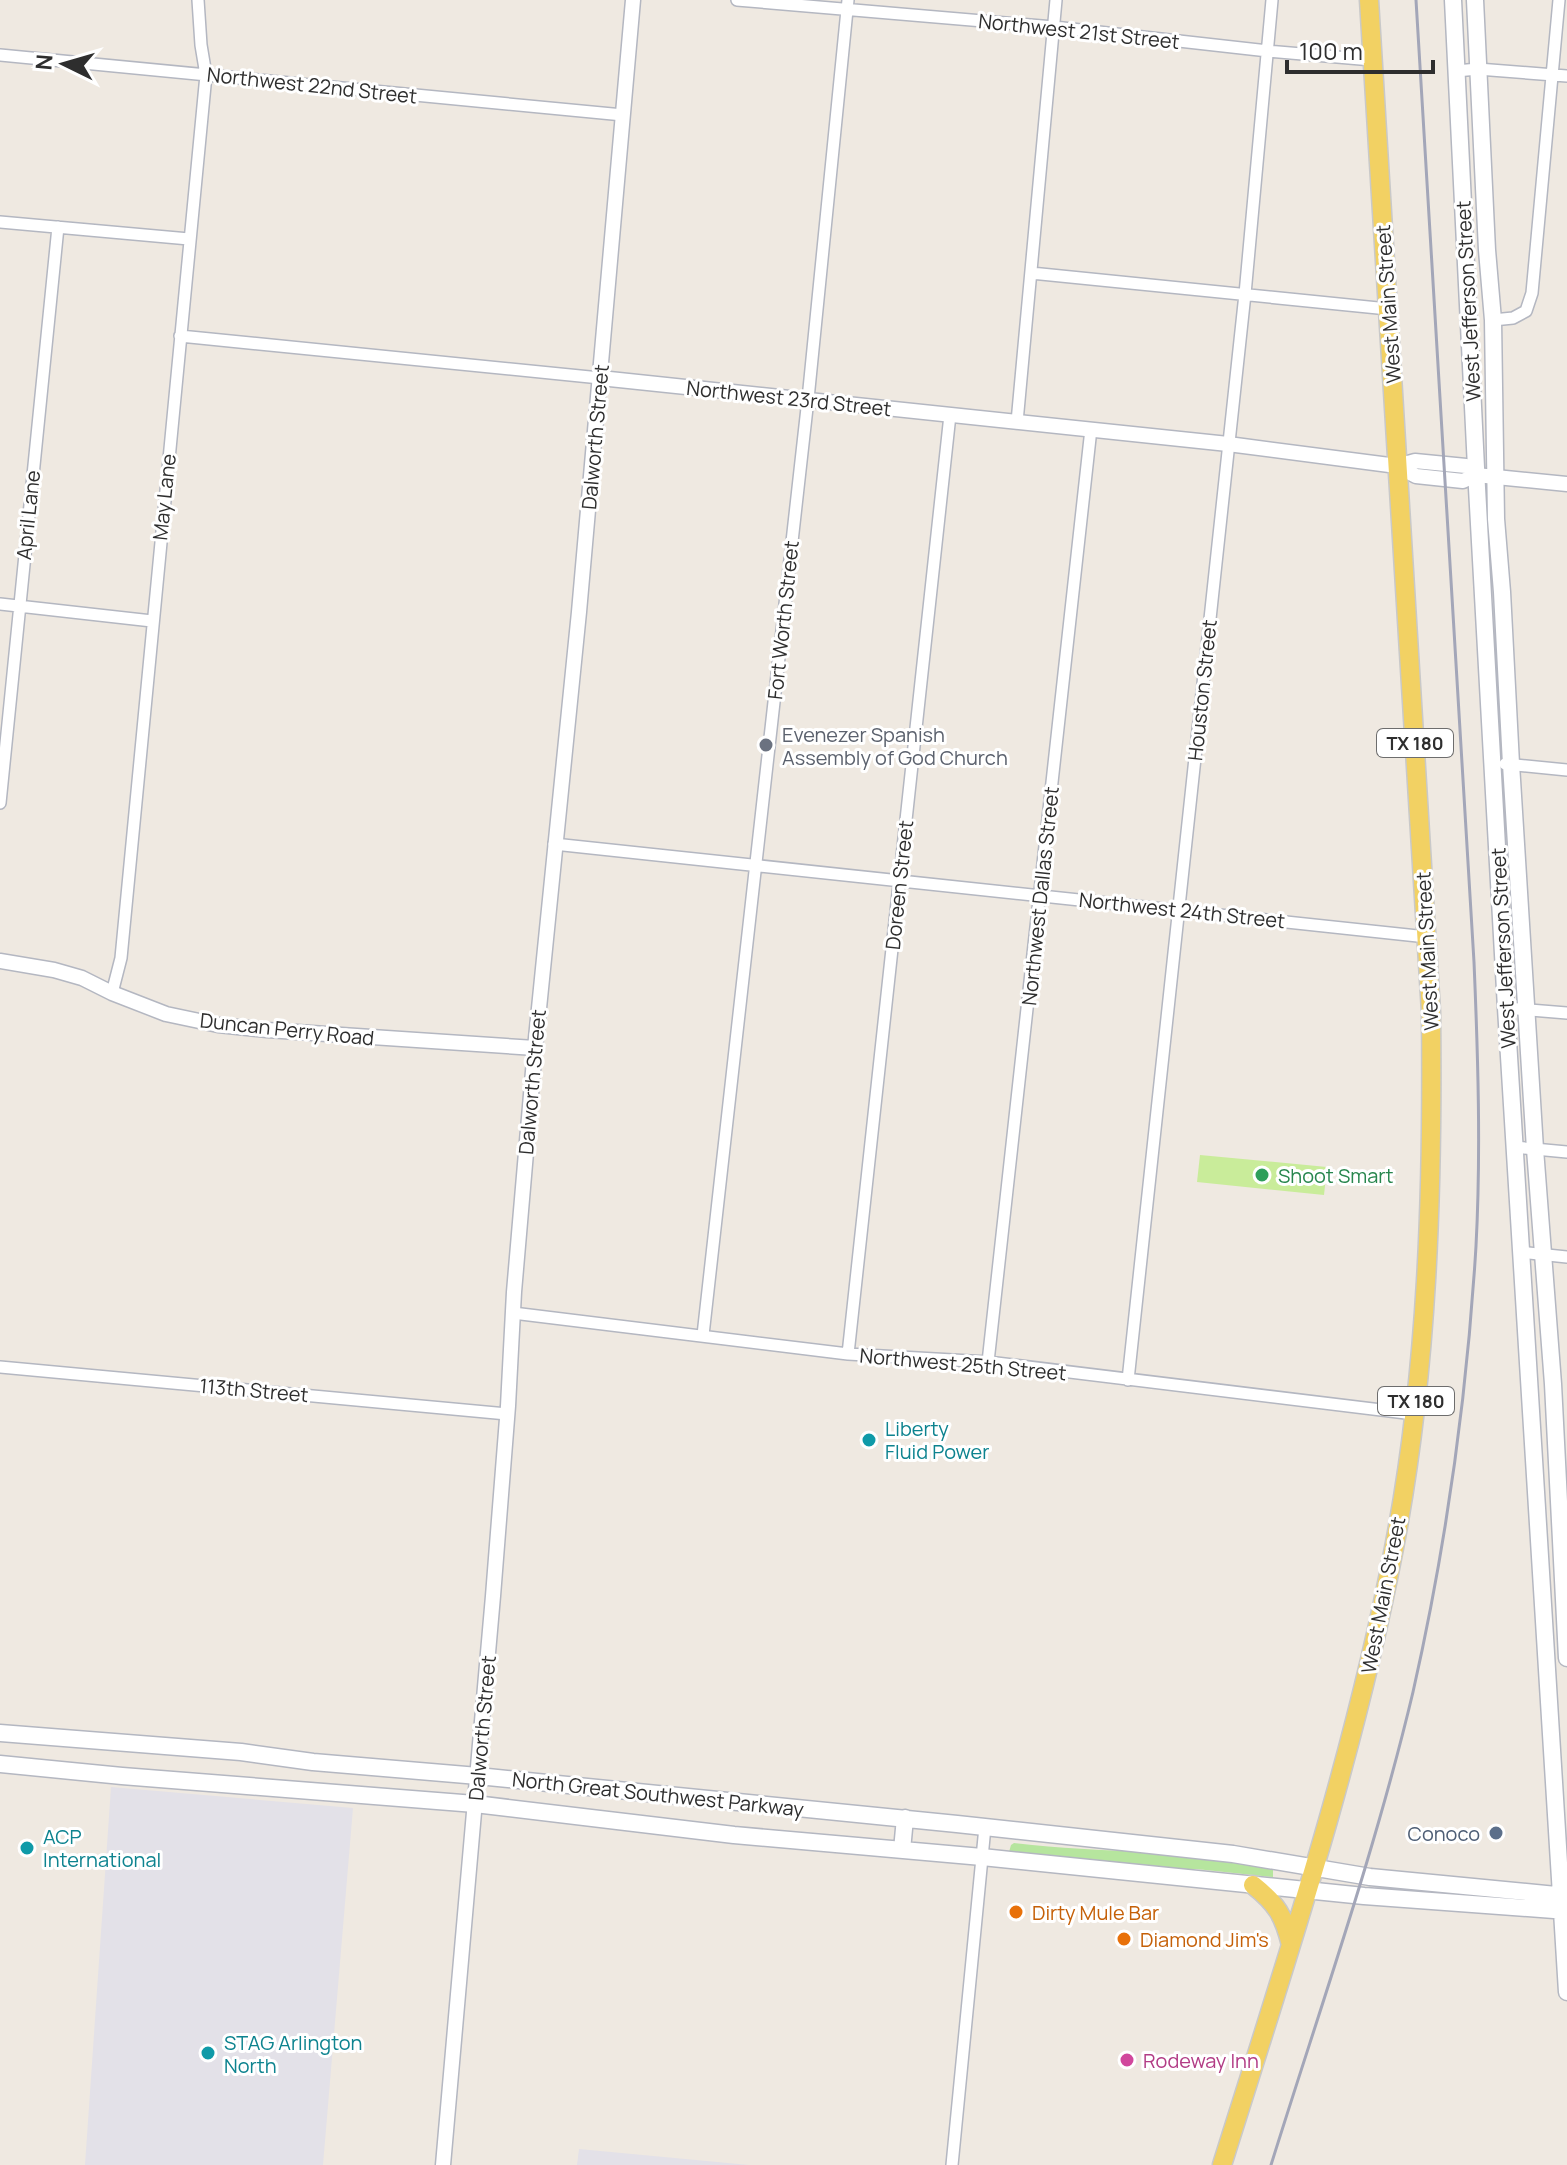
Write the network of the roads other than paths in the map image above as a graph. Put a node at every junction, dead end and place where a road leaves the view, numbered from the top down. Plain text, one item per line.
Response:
1 (198, 0) edge
2 (633, 0) edge
3 (737, 0) edge
4 (1056, 0) edge
5 (1272, 0) edge
6 (1369, 0) edge
7 (1453, 0) edge
8 (1475, 0) edge
9 (1559, 0) edge
10 (847, 4) edge
11 (1054, 27) junction
12 (1268, 51) junction
13 (0, 55) edge
14 (1372, 60) junction
15 (1478, 69) junction
16 (1456, 71) junction
17 (206, 75) junction
18 (1551, 75) junction
19 (1567, 76) edge
20 (623, 115) junction
21 (0, 222) edge
22 (58, 227) junction
23 (189, 239) junction
24 (1031, 273) junction
25 (1245, 294) junction
26 (1388, 309) junction
27 (1493, 320) junction
28 (180, 336) junction
29 (600, 378) junction
30 (808, 399) junction
31 (950, 415) junction
32 (1017, 422) junction
33 (1091, 429) junction
34 (1228, 444) junction
35 (1397, 466) junction
36 (1476, 475) junction
37 (1497, 478) junction
38 (1567, 484) edge
39 (0, 604) edge
40 (19, 606) junction
41 (152, 621) junction
42 (1504, 625) junction
43 (1485, 628) junction
44 (1511, 764) junction
45 (1492, 766) junction
46 (1567, 770) edge
47 (0, 803) edge
48 (554, 844) junction
49 (756, 865) junction
50 (900, 881) junction
51 (1040, 896) junction
52 (1179, 909) junction
53 (1427, 937) junction
54 (0, 961) edge
55 (112, 993) junction
56 (1506, 1008) junction
57 (1526, 1010) junction
58 (1567, 1013) edge
59 (535, 1048) junction
60 (1514, 1147) junction
61 (1535, 1149) junction
62 (1567, 1152) edge
63 (1520, 1252) junction
64 (1544, 1255) junction
65 (1567, 1257) edge
66 (1548, 1301) junction
67 (1523, 1302) junction
68 (513, 1313) junction
69 (703, 1335) junction
70 (848, 1354) junction
71 (988, 1362) junction
72 (0, 1367) edge
73 (1128, 1380) junction
74 (507, 1414) junction
75 (1414, 1414) junction
76 (1555, 1420) junction
77 (1532, 1422) junction
78 (1564, 1618) junction
79 (1543, 1619) junction
80 (1567, 1658) edge
81 (0, 1733) edge
82 (0, 1764) edge
83 (1560, 1767) edge
84 (478, 1776) junction
85 (475, 1804) junction
86 (905, 1818) junction
87 (985, 1827) junction
88 (902, 1850) junction
89 (982, 1857) junction
90 (1315, 1869) junction
91 (1253, 1885) junction
92 (1309, 1891) junction
93 (1565, 1904) edge
94 (1291, 1946) junction
95 (1567, 1992) edge
96 (443, 2165) edge
97 (952, 2165) edge
98 (1222, 2165) edge

1 - 17 street, May Lane
2 - 20 street, Dalworth Street
3 - 10 street, Northwest 21st Street
4 - 11 street
5 - 12 street, Houston Street
6 - 14 main road, West Main Street / TX 180
7 - 16 main road, West Jefferson Street
8 - 15 main road, West Jefferson Street
9 - 18 street
10 - 11 street, Northwest 21st Street
10 - 30 street, Fort Worth Street
11 - 12 street, Northwest 21st Street
11 - 24 street
12 - 14 street, Northwest 21st Street
12 - 25 street, Houston Street
13 - 17 street, Northwest 22nd Street
14 - 26 main road, West Main Street / TX 180
15 - 16 street
15 - 18 street
15 - 27 main road, West Jefferson Street
16 - 36 main road, West Jefferson Street
17 - 20 street, Northwest 22nd Street
17 - 23 street, May Lane
18 - 19 street
18 - 27 street
20 - 29 street, Dalworth Street
21 - 22 street
22 - 23 street
22 - 40 street, April Lane
23 - 28 street, May Lane
24 - 25 street
24 - 32 street
25 - 26 street
25 - 34 street, Houston Street
26 - 35 main road, West Main Street / TX 180
27 - 37 main road, West Jefferson Street
28 - 29 street, Northwest 23rd Street
28 - 41 street, May Lane
29 - 30 street, Northwest 23rd Street
29 - 48 street, Dalworth Street
30 - 31 street, Northwest 23rd Street
30 - 49 street, Fort Worth Street
31 - 32 street, Northwest 23rd Street
31 - 50 street, Doreen Street
32 - 33 street, Northwest 23rd Street
33 - 34 street, Northwest 23rd Street
33 - 51 street, Northwest Dallas Street
34 - 35 street, Northwest 23rd Street
34 - 52 street, Houston Street
35 - 36 street, Northwest 23rd Street
35 - 53 main road, West Main Street / TX 180
36 - 37 street, Northwest 23rd Street
36 - 43 main road, West Jefferson Street
37 - 38 street, Northwest 23rd Street
37 - 42 main road, West Jefferson Street
39 - 40 street
40 - 41 street
40 - 47 street, April Lane
41 - 55 street, May Lane
42 - 43 main road
42 - 44 main road, West Jefferson Street
43 - 45 main road, West Jefferson Street
44 - 45 street
44 - 46 street
44 - 57 main road, West Jefferson Street
45 - 56 main road, West Jefferson Street
48 - 49 street, Northwest 24th Street
48 - 59 street, Dalworth Street
49 - 50 street, Northwest 24th Street
49 - 69 street, Fort Worth Street
50 - 51 street, Northwest 24th Street
50 - 70 street, Doreen Street
51 - 52 street, Northwest 24th Street
51 - 71 street, Northwest Dallas Street
52 - 53 street, Northwest 24th Street
52 - 73 street, Houston Street
53 - 75 main road, West Main Street / TX 180
54 - 55 street, Duncan Perry Road
55 - 59 street, Duncan Perry Road
56 - 57 street
56 - 60 main road, West Jefferson Street
57 - 58 street
57 - 61 main road, West Jefferson Street
59 - 68 street, Dalworth Street
60 - 61 street
60 - 63 main road, West Jefferson Street
61 - 62 street
61 - 64 main road, West Jefferson Street
63 - 64 street
63 - 67 main road, West Jefferson Street
64 - 65 street
64 - 66 main road, West Jefferson Street
66 - 67 main road
66 - 76 main road, West Jefferson Street
67 - 77 main road, West Jefferson Street
68 - 69 street, Northwest 25th Street
68 - 74 street, Dalworth Street
69 - 70 street, Northwest 25th Street
70 - 71 street, Northwest 25th Street
71 - 73 street, Northwest 25th Street
72 - 74 street, 113th Street
73 - 75 street, Northwest 25th Street
74 - 84 street, Dalworth Street
75 - 90 main road, West Main Street / TX 180
76 - 77 main road
76 - 78 main road, West Jefferson Street
77 - 79 main road, West Jefferson Street
78 - 79 main road
78 - 80 main road, West Jefferson Street
79 - 83 main road, West Jefferson Street
81 - 84 main road, North Great Southwest Parkway
82 - 85 main road, North Great Southwest Parkway
83 - 93 main road, West Jefferson Street
84 - 85 street, Dalworth Street
84 - 86 main road, North Great Southwest Parkway
85 - 88 main road, North Great Southwest Parkway
85 - 96 street, Dalworth Street
86 - 87 main road, North Great Southwest Parkway
86 - 88 main road
87 - 89 street
87 - 90 main road, North Great Southwest Parkway
88 - 89 main road, North Great Southwest Parkway
89 - 91 main road, North Great Southwest Parkway
89 - 97 street
90 - 92 main road, West Main Street / TX 180
90 - 93 main road, North Great Southwest Parkway
91 - 92 main road, North Great Southwest Parkway
91 - 94 main road
92 - 93 main road, North Great Southwest Parkway
92 - 94 main road, TX 180
93 - 95 main road, West Jefferson Street
94 - 98 main road, TX 180

